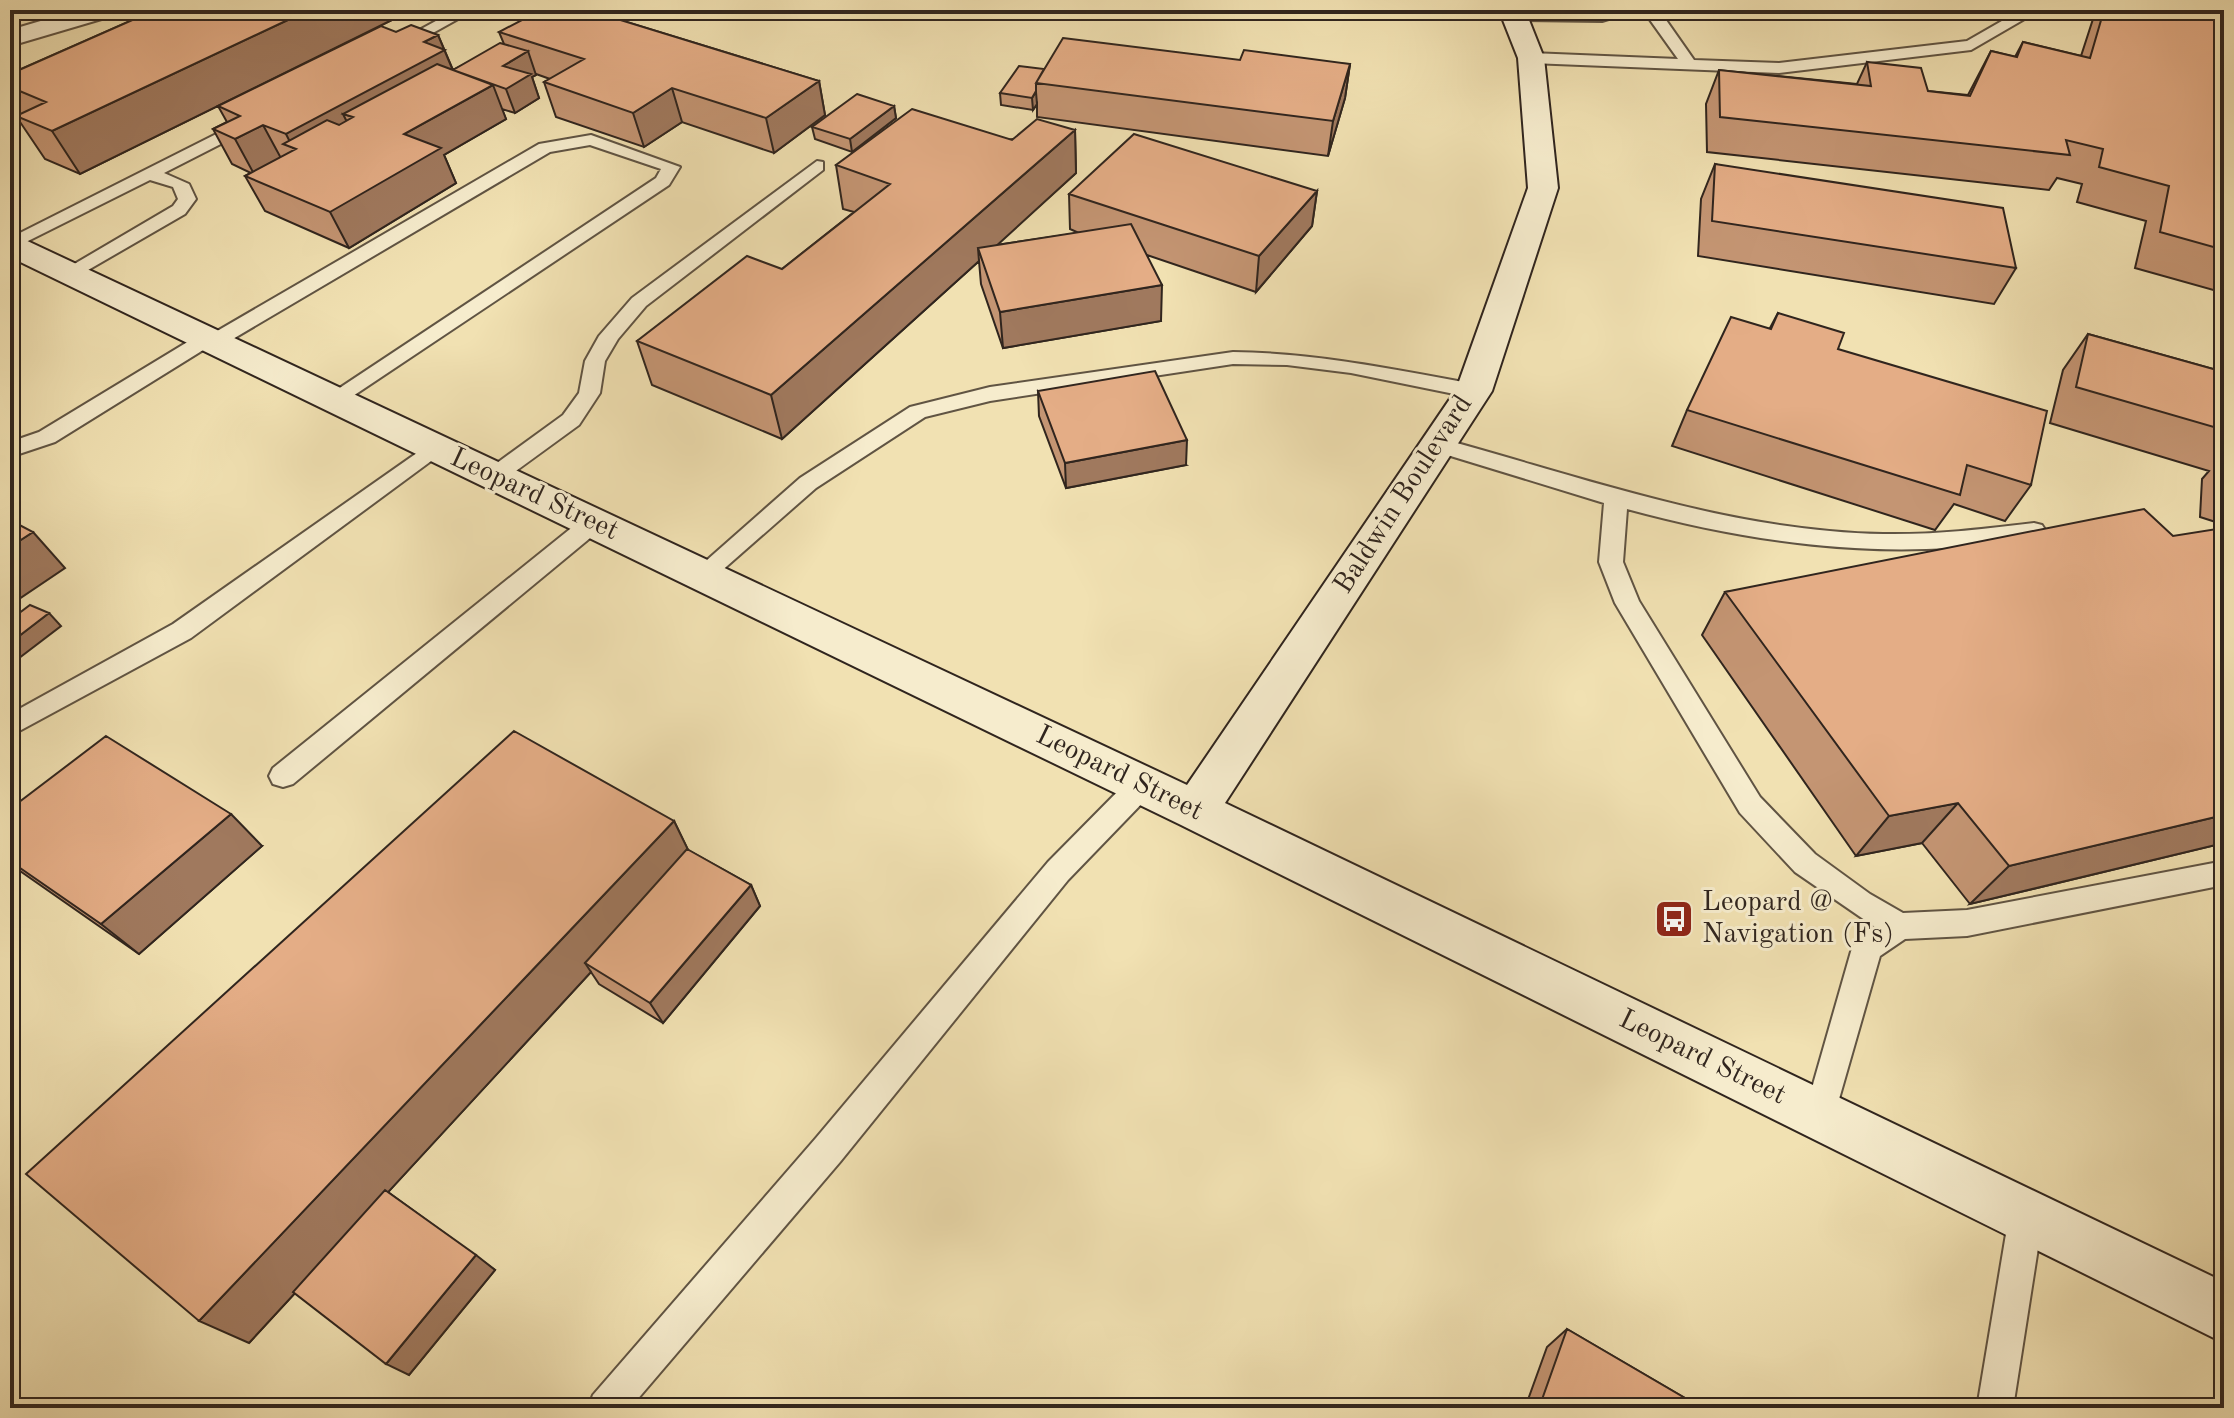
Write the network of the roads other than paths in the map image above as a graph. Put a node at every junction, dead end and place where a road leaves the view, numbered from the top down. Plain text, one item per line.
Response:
1 (106, 10) edge
2 (1630, 10) edge
3 (1651, 10) edge
4 (2032, 10) edge
5 (1513, 12) edge
6 (450, 19) dead end
7 (10, 38) edge
8 (381, 55) edge
9 (1531, 58) junction
10 (1690, 65) junction
11 (272, 111) edge
12 (817, 166) dead end
13 (149, 174) junction
14 (10, 245) edge
15 (69, 273) junction
16 (210, 340) junction
17 (1474, 391) junction
18 (334, 399) junction
19 (1439, 445) junction
20 (434, 448) junction
21 (10, 450) edge
22 (494, 476) junction
23 (1616, 500) junction
24 (593, 523) junction
25 (2050, 528) edge
26 (702, 575) junction
27 (10, 726) edge
28 (283, 776) dead end
29 (1142, 785) junction
30 (1195, 810) junction
31 (2224, 873) edge
32 (1900, 926) junction
33 (1820, 1116) junction
34 (2026, 1216) junction
35 (2224, 1313) edge
36 (606, 1408) edge
37 (1995, 1408) edge

1 - 7 main road
2 - 5 lane
3 - 10 lane
4 - 10 lane
5 - 9 main road, Baldwin Boulevard
6 - 8 lane
9 - 10 lane
9 - 17 main road, Baldwin Boulevard
11 - 13 lane
12 - 22 lane
13 - 14 lane
13 - 15 lane
14 - 15 main road, Leopard Street
15 - 16 main road, Leopard Street
16 - 18 main road, Leopard Street
16 - 18 lane
16 - 21 lane
17 - 19 main road, Baldwin Boulevard
17 - 26 lane
18 - 20 main road, Leopard Street
19 - 23 lane
19 - 30 main road, Baldwin Boulevard
20 - 22 main road, Leopard Street
20 - 27 lane
22 - 24 main road, Leopard Street
23 - 25 lane
23 - 32 lane
24 - 26 main road, Leopard Street
24 - 28 lane
26 - 29 main road, Leopard Street
29 - 30 main road, Leopard Street
29 - 36 lane
30 - 33 main road, Leopard Street
31 - 32 lane
32 - 33 lane
33 - 34 main road, Leopard Street
34 - 35 main road, Leopard Street
34 - 37 lane

